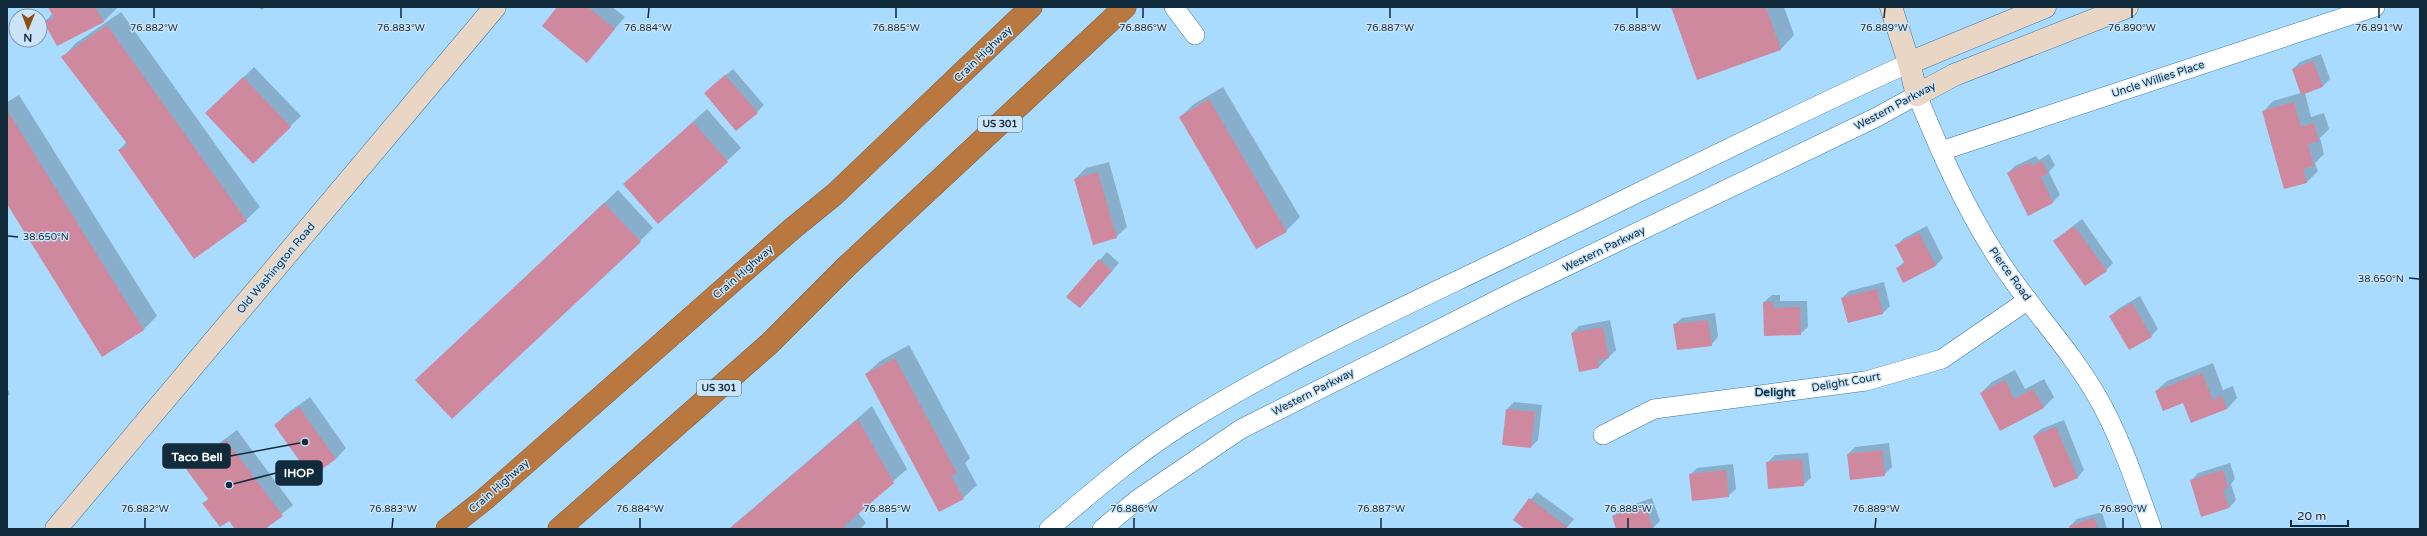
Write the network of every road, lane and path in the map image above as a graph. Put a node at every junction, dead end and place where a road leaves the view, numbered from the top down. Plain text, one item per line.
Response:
1 (495, 7) edge
2 (1031, 7) edge
3 (1125, 7) edge
4 (1174, 7) edge
5 (1891, 7) edge
6 (2045, 7) edge
7 (2127, 7) edge
8 (2375, 7) edge
9 (1195, 35) dead end
10 (1909, 62) junction
11 (1917, 95) junction
12 (1941, 151) junction
13 (2028, 300) junction
14 (1603, 435) dead end
15 (56, 529) edge
16 (447, 529) edge
17 (559, 529) edge
18 (1049, 529) edge
19 (1102, 529) edge
20 (2152, 529) edge

1 - 15 main road, Old Washington Road
2 - 16 highway, Crain Highway
3 - 17 highway, US 301
4 - 9 street
5 - 10 main road, Pierce Road
6 - 10 main road
7 - 11 main road, Western Parkway
8 - 12 street, Uncle Willies Place
10 - 11 main road, Pierce Road
10 - 18 street
11 - 12 street, Pierce Road
11 - 19 street, Western Parkway
12 - 13 street, Pierce Road
13 - 14 street, Delight Court
13 - 20 street, Pierce Road

